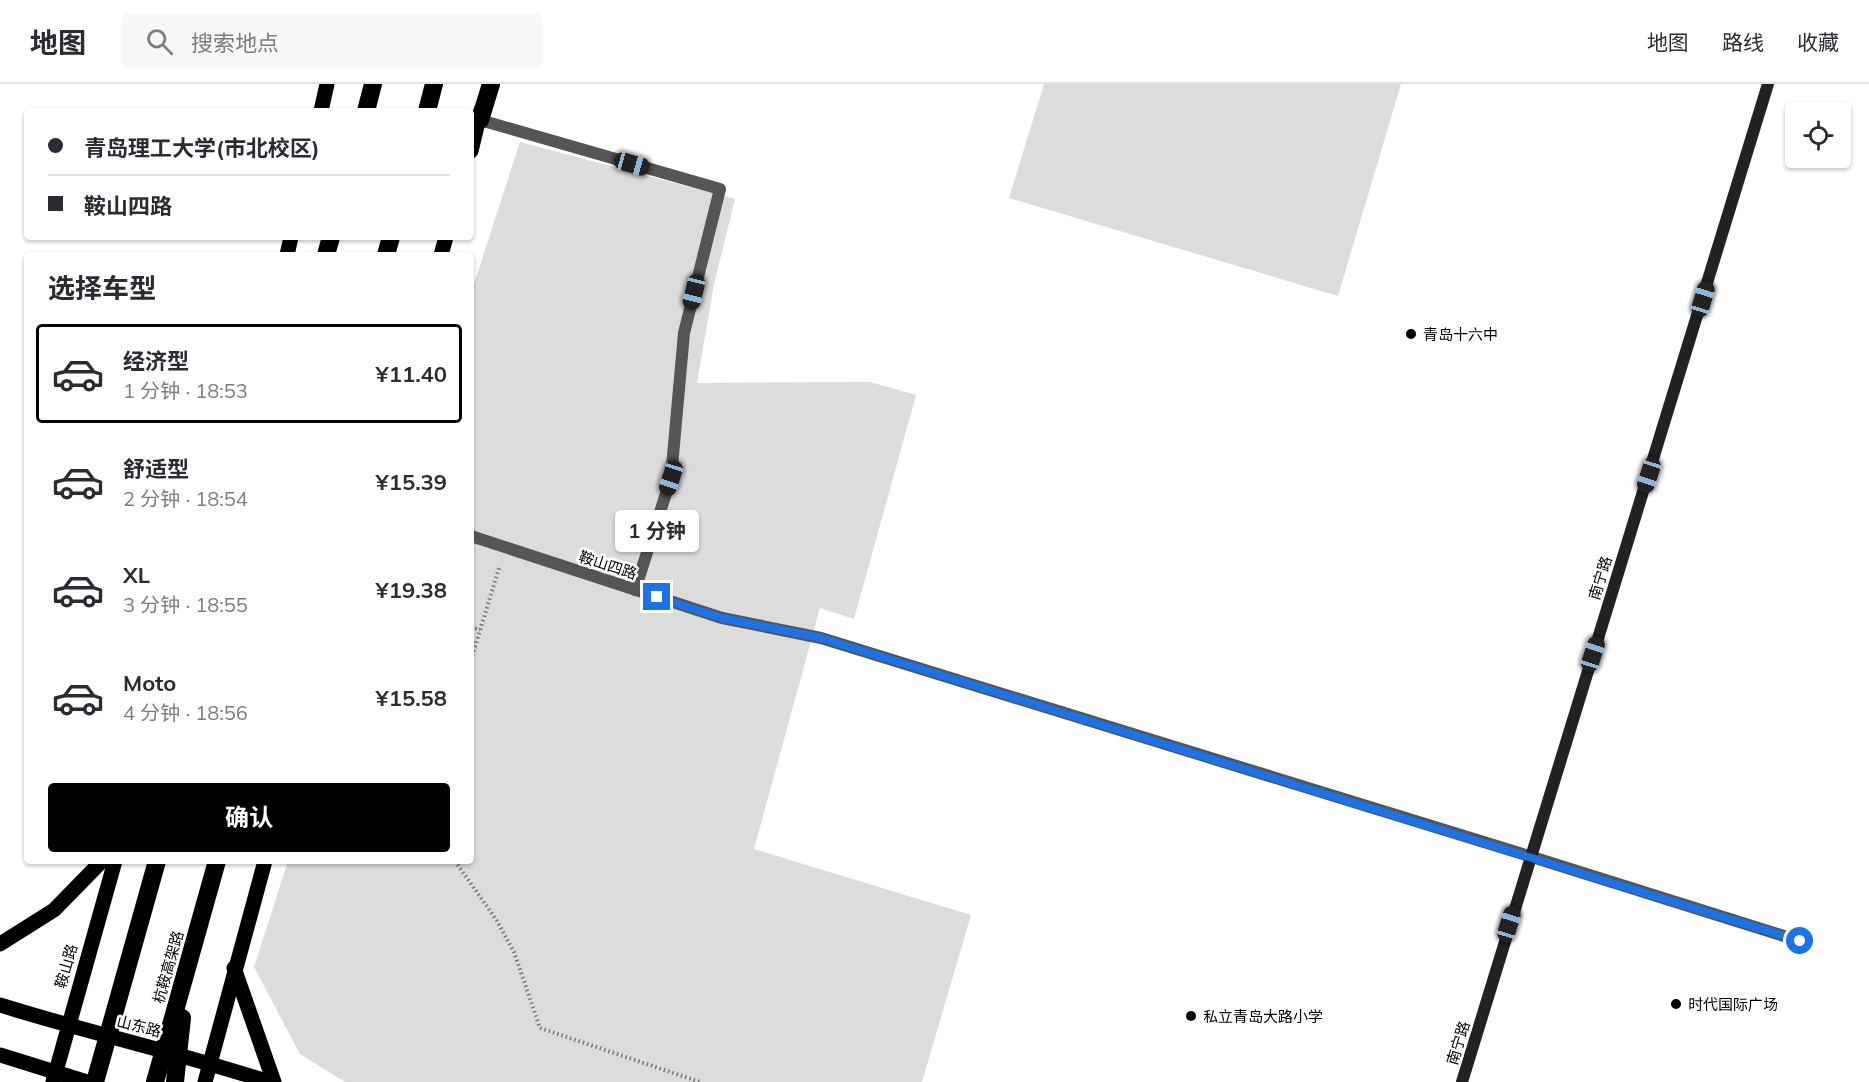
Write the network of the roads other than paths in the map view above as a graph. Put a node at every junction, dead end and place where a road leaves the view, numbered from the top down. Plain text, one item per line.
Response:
1 (327, 84) edge
2 (373, 84) edge
3 (434, 84) edge
4 (485, 84) edge
5 (491, 84) edge
6 (1768, 84) edge
7 (322, 108) edge
8 (367, 108) edge
9 (428, 108) edge
10 (480, 120) junction
11 (474, 141) edge
12 (474, 537) edge
13 (635, 590) junction
14 (1529, 856) junction
15 (99, 864) edge
16 (114, 864) edge
17 (156, 864) edge
18 (216, 864) edge
19 (264, 864) edge
20 (1800, 941) dead end
21 (0, 944) edge
22 (187, 968) junction
23 (234, 968) junction
24 (0, 1005) edge
25 (68, 1026) junction
26 (0, 1056) edge
27 (212, 1063) junction
28 (52, 1082) edge
29 (87, 1082) edge
30 (95, 1082) edge
31 (155, 1082) edge
32 (175, 1082) edge
33 (205, 1082) edge
34 (269, 1082) edge
35 (274, 1082) edge
36 (1462, 1082) edge

1 - 7 main road
2 - 8 highway
3 - 9 highway
4 - 10 main road
5 - 10 highway
6 - 14 street, 南宁路
10 - 11 main road
10 - 13 street
12 - 13 street, 鞍山四路
13 - 14 street, 鞍山四路
14 - 20 street, 鞍山四路
14 - 36 street, 南宁路
15 - 21 main road
16 - 25 main road, 鞍山路
17 - 30 highway
18 - 22 highway, 杭鞍高架路
19 - 23 main road
22 - 31 highway, 杭鞍高架路
22 - 32 highway
23 - 27 main road
23 - 35 main road
24 - 25 main road, 山东路
25 - 27 main road, 山东路
25 - 28 main road, 鞍山路
26 - 29 main road
27 - 33 main road
27 - 34 main road, 山东路

